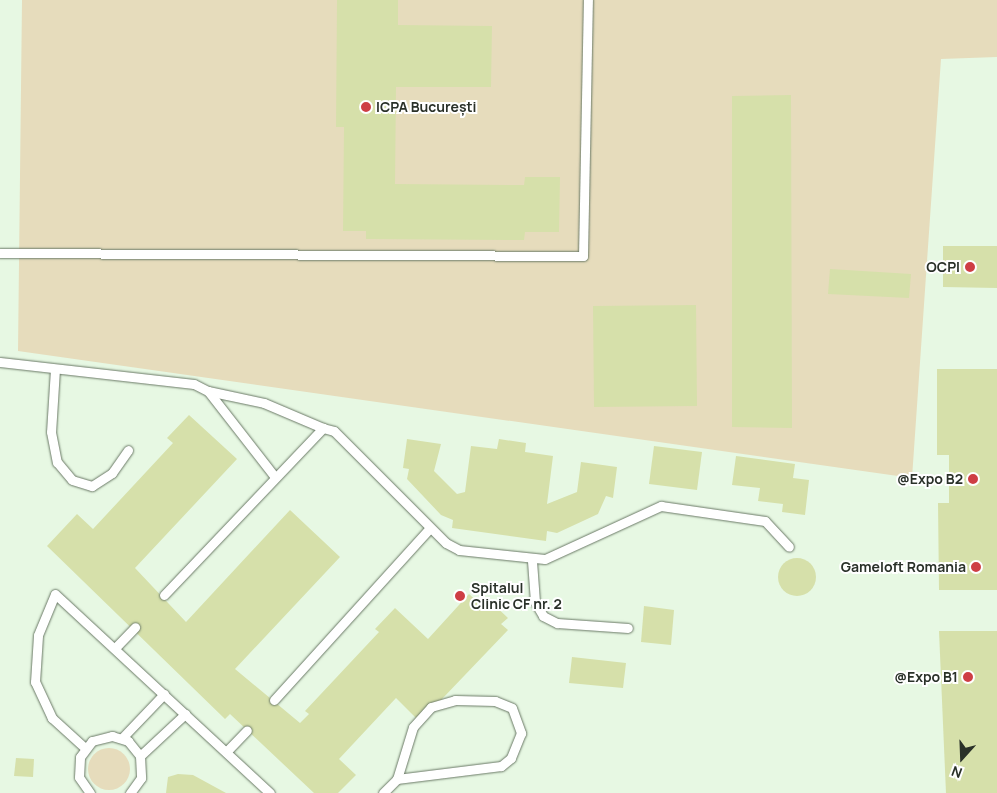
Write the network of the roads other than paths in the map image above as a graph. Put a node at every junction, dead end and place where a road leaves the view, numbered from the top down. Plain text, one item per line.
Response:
1 (588, 0) edge
2 (0, 253) edge
3 (0, 362) edge
4 (55, 368) junction
5 (208, 392) junction
6 (323, 428) junction
7 (128, 450) dead end
8 (275, 477) junction
9 (430, 528) junction
10 (789, 547) dead end
11 (532, 561) junction
12 (164, 596) dead end
13 (135, 627) dead end
14 (628, 628) dead end
15 (114, 648) junction
16 (164, 694) junction
17 (274, 700) dead end
18 (185, 714) junction
19 (247, 730) dead end
20 (122, 738) junction
21 (85, 748) junction
22 (226, 752) junction
23 (140, 756) junction
24 (397, 779) junction
25 (132, 792) edge
26 (90, 793) edge
27 (270, 793) edge
28 (383, 793) edge

1 - 2 lane
3 - 4 lane
4 - 5 lane
4 - 7 lane
5 - 6 lane
5 - 8 lane
6 - 8 lane
6 - 9 lane
8 - 12 lane
9 - 11 lane
9 - 17 lane
10 - 11 lane
11 - 14 lane
13 - 15 lane
15 - 16 lane
15 - 21 lane
16 - 18 lane
16 - 20 lane
18 - 22 lane
18 - 23 lane
19 - 22 lane
20 - 21 lane
20 - 23 lane
21 - 26 lane
22 - 27 lane
23 - 25 lane
24 - 24 lane
24 - 28 lane

